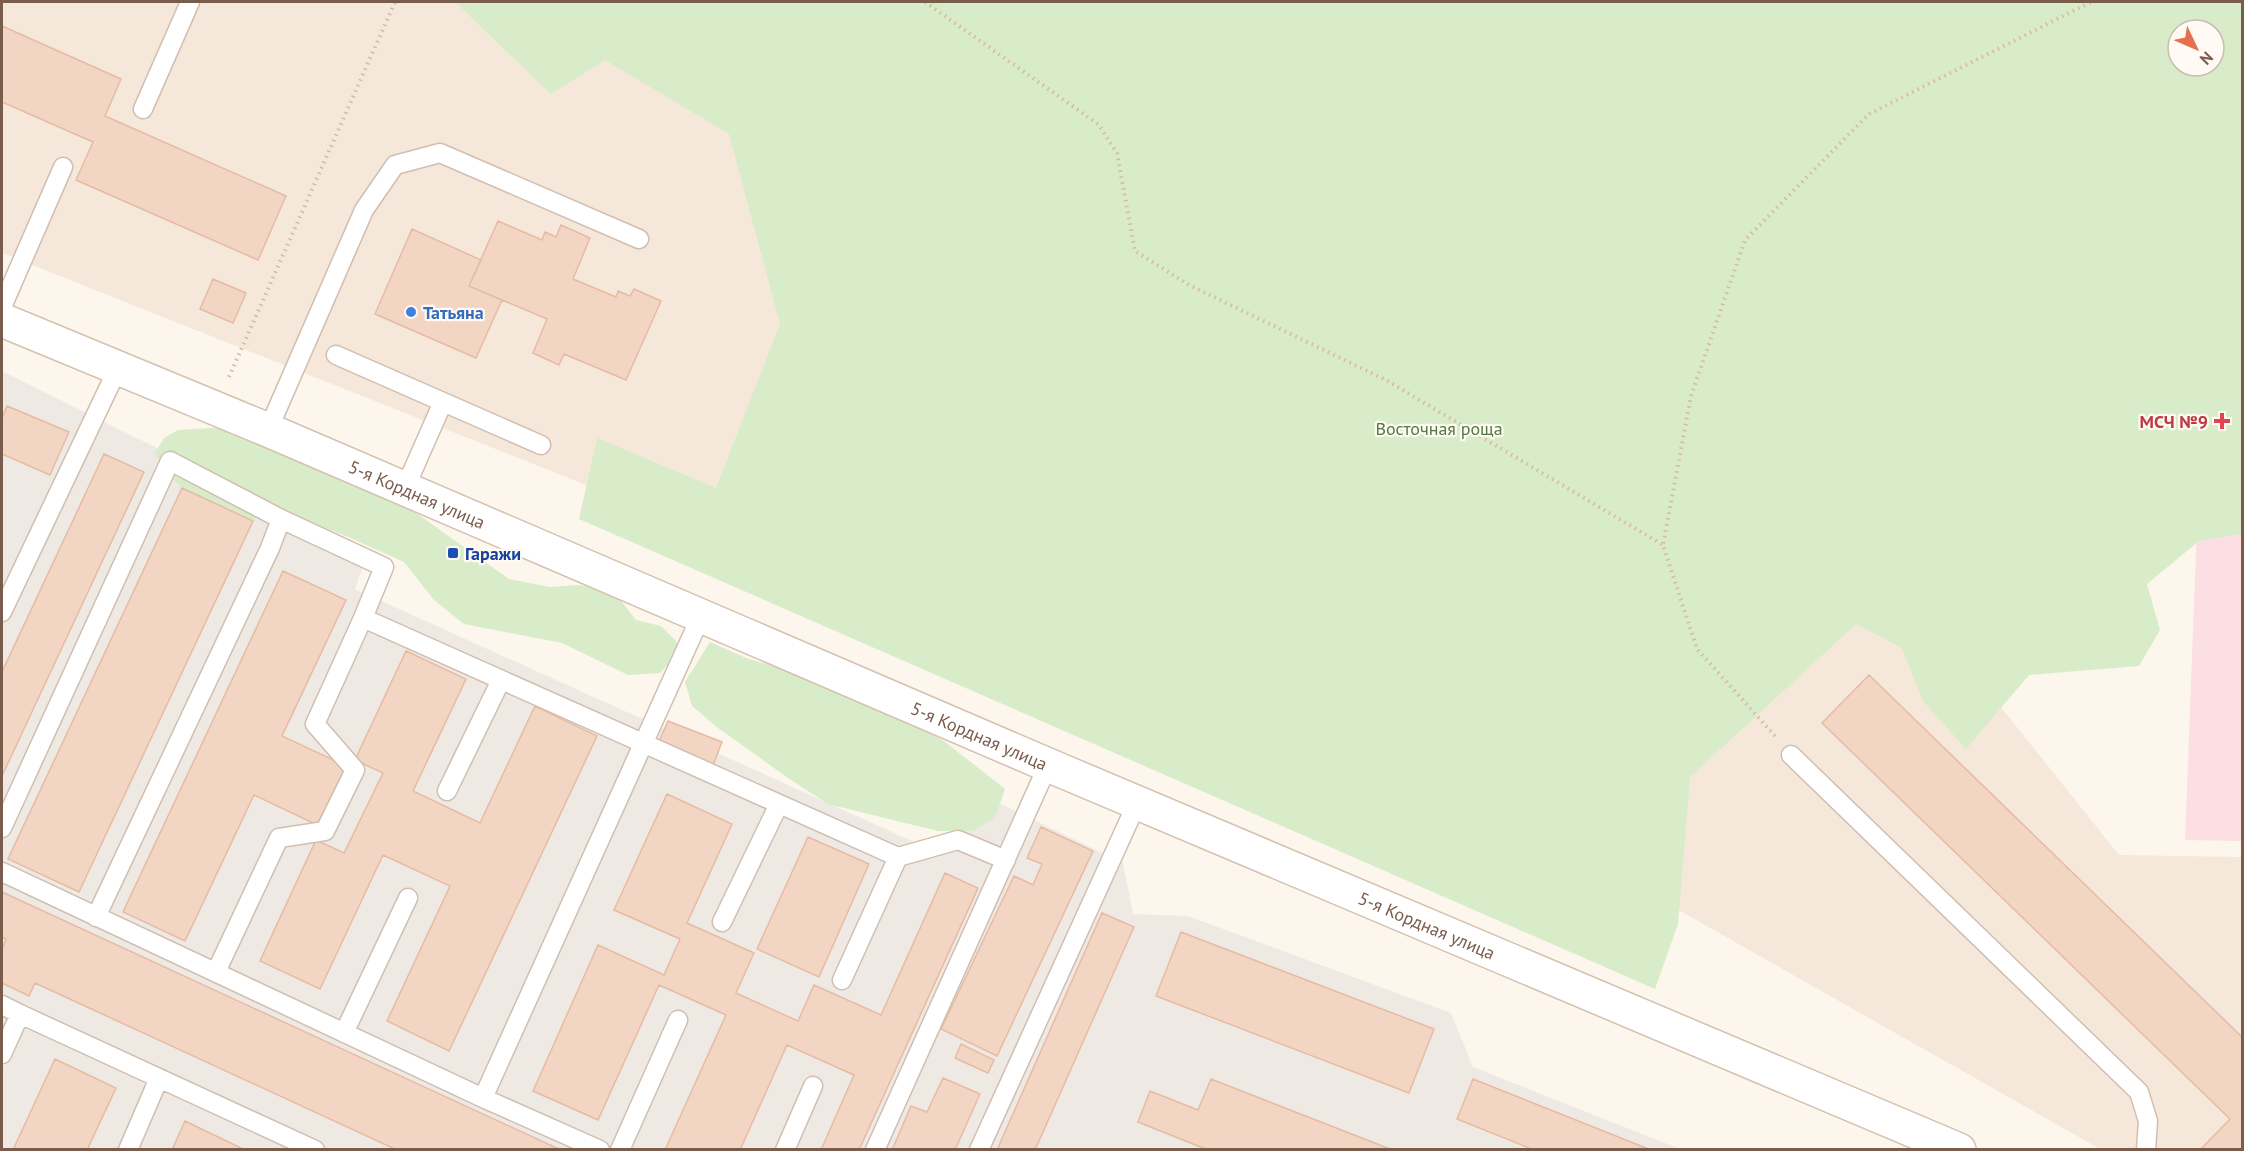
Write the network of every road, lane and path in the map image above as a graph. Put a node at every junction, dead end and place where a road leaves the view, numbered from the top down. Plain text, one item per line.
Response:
1 (190, 2) edge
2 (396, 2) edge
3 (925, 2) edge
4 (2091, 2) edge
5 (142, 109) dead end
6 (63, 167) dead end
7 (639, 239) dead end
8 (2, 307) edge
9 (2, 320) edge
10 (336, 356) dead end
11 (118, 368) junction
12 (443, 402) junction
13 (215, 408) junction
14 (268, 429) junction
15 (541, 445) dead end
16 (405, 488) junction
17 (282, 519) junction
18 (1663, 546) junction
19 (2, 612) edge
20 (701, 616) junction
21 (363, 618) junction
22 (501, 680) junction
23 (642, 743) junction
24 (1791, 755) joint
25 (1048, 765) junction
26 (447, 791) dead end
27 (1137, 802) junction
28 (779, 804) junction
29 (2, 828) edge
30 (898, 857) junction
31 (1006, 860) junction
32 (2, 872) edge
33 (408, 898) dead end
34 (96, 917) junction
35 (722, 922) dead end
36 (216, 972) junction
37 (842, 980) dead end
38 (2, 1005) edge
39 (20, 1014) junction
40 (678, 1020) dead end
41 (344, 1033) junction
42 (2, 1054) edge
43 (159, 1078) junction
44 (813, 1086) dead end
45 (483, 1098) junction
46 (288, 1144) edge
47 (1945, 1147) edge
48 (128, 1149) edge
49 (315, 1149) edge
50 (600, 1149) edge
51 (620, 1149) edge
52 (785, 1149) edge
53 (875, 1149) edge
54 (979, 1149) edge
55 (2146, 1149) edge

1 - 5 lane
2 - 13 path
3 - 18 path
4 - 18 path
6 - 8 lane
7 - 14 lane
9 - 11 main road, 5-я Кордная улица
10 - 12 lane
11 - 13 main road, 5-я Кордная улица
11 - 19 lane
12 - 15 lane
12 - 16 lane
13 - 14 main road, 5-я Кордная улица
14 - 16 main road, 5-я Кордная улица
16 - 20 main road, 5-я Кордная улица
17 - 21 lane
17 - 29 lane
17 - 34 lane
18 - 24 path
20 - 23 lane
20 - 25 main road, 5-я Кордная улица
21 - 22 lane
21 - 36 lane
22 - 23 lane
22 - 26 lane
23 - 28 lane
23 - 45 lane
24 - 55 lane
25 - 27 main road, 5-я Кордная улица
25 - 31 lane
27 - 47 main road, 5-я Кордная улица
27 - 54 lane
28 - 30 lane
28 - 35 lane
30 - 31 lane
30 - 37 lane
31 - 53 lane
32 - 34 lane
33 - 41 lane
34 - 36 lane
36 - 41 lane
38 - 39 lane
39 - 42 lane
39 - 43 lane
40 - 51 lane
41 - 45 lane
43 - 46 lane
43 - 48 lane
44 - 52 lane
45 - 50 lane
46 - 49 lane

